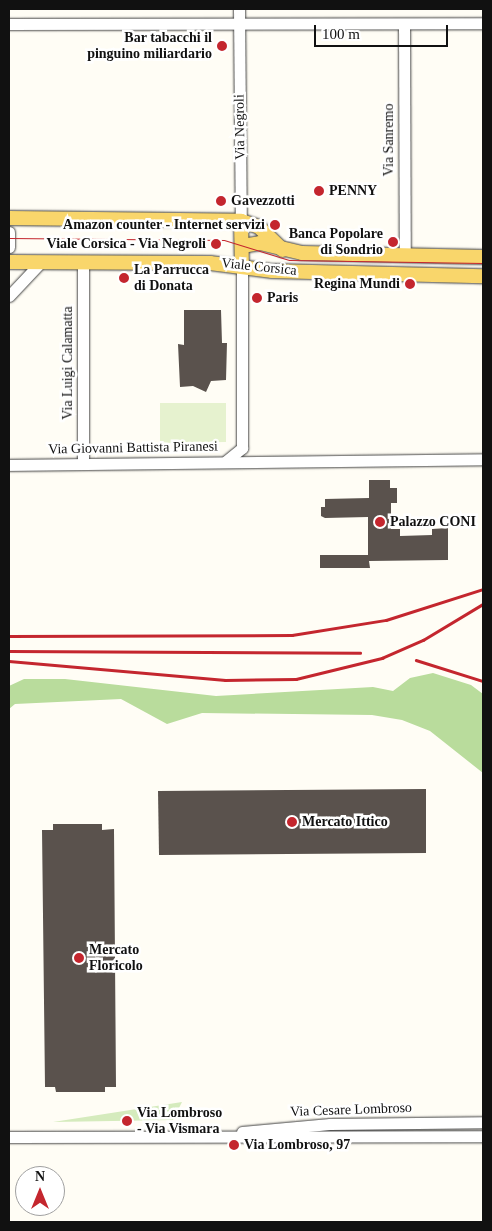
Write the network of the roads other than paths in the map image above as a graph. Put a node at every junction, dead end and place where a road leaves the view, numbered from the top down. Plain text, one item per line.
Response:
1 (239, 9) edge
2 (483, 23) edge
3 (9, 24) edge
4 (404, 24) junction
5 (239, 26) junction
6 (9, 218) edge
7 (242, 221) junction
8 (9, 232) edge
9 (242, 246) junction
10 (9, 247) edge
11 (283, 250) junction
12 (405, 255) junction
13 (481, 256) edge
14 (9, 262) edge
15 (40, 263) junction
16 (83, 263) junction
17 (242, 267) junction
18 (481, 276) edge
19 (9, 296) edge
20 (242, 448) junction
21 (483, 459) edge
22 (258, 461) junction
23 (224, 462) junction
24 (83, 464) junction
25 (9, 465) edge
26 (483, 1122) edge
27 (221, 1136) junction
28 (483, 1136) edge
29 (9, 1137) edge

1 - 5 street, Via Negroli
2 - 4 street
3 - 5 street
4 - 5 street
4 - 12 street, Via Sanremo
5 - 7 street, Via Negroli
6 - 7 main road, Viale Corsica
7 - 9 main road, Via Negroli
7 - 11 main road, Viale Corsica
8 - 10 street
9 - 11 main road, Viale Corsica
9 - 17 main road, Via Negroli
11 - 12 main road, Viale Corsica
12 - 13 main road, Viale Corsica
14 - 15 main road, Viale Corsica
15 - 16 main road, Viale Corsica
15 - 19 street
16 - 17 main road, Viale Corsica
16 - 24 street, Via Luigi Calamatta
17 - 18 main road, Viale Corsica
17 - 20 street
20 - 22 street
20 - 23 street
21 - 22 street, Via Giovanni Battista Piranesi
22 - 23 street, Via Giovanni Battista Piranesi
23 - 24 street, Via Giovanni Battista Piranesi
24 - 25 street, Via Giovanni Battista Piranesi
26 - 27 street, Via Cesare Lombroso
27 - 28 street, Via Cesare Lombroso
27 - 29 street, Via Cesare Lombroso

